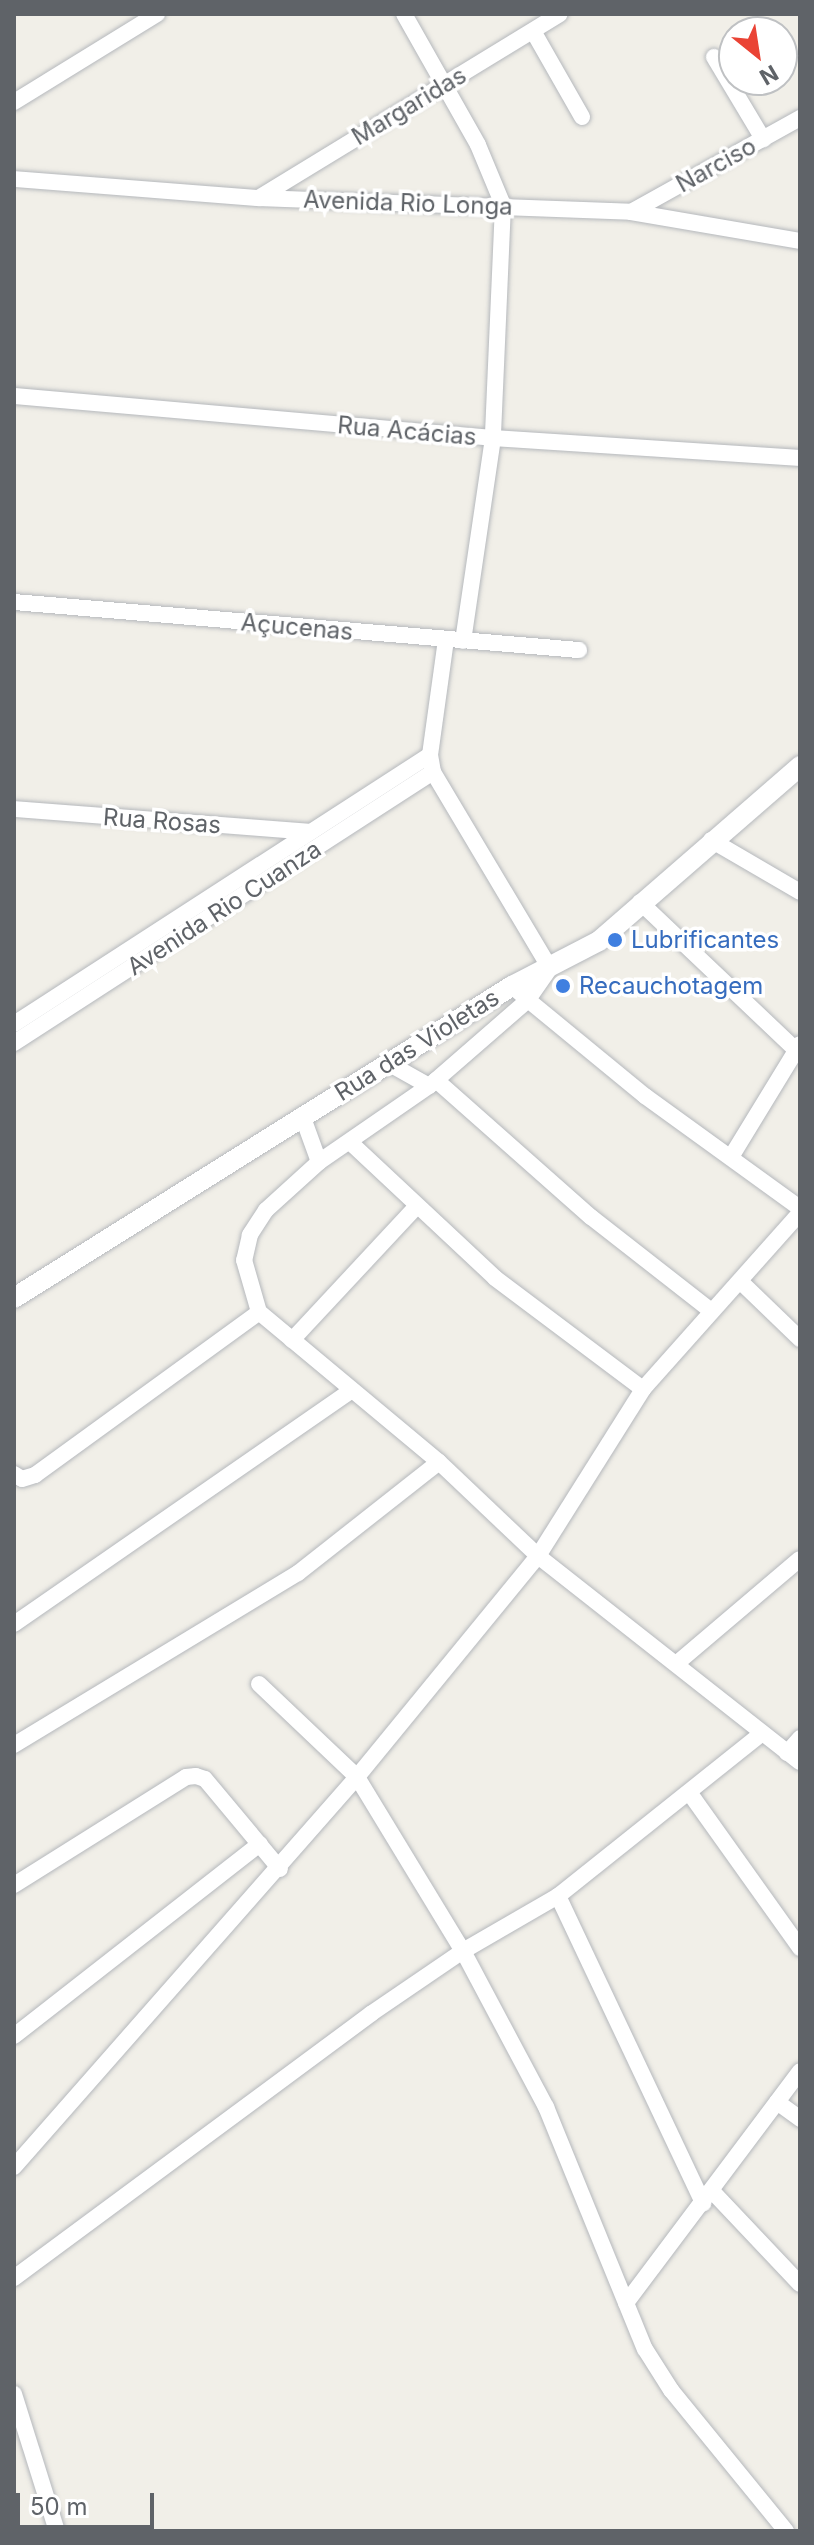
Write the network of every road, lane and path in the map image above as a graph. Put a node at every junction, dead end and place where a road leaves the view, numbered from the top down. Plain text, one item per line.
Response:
1 (157, 14) edge
2 (404, 14) edge
3 (560, 14) edge
4 (533, 31) junction
5 (714, 57) dead end
6 (446, 83) junction
7 (14, 102) edge
8 (582, 117) dead end
9 (800, 118) edge
10 (763, 139) junction
11 (14, 179) edge
12 (258, 198) junction
13 (503, 205) junction
14 (631, 212) junction
15 (800, 241) edge
16 (14, 396) edge
17 (493, 438) junction
18 (800, 458) edge
19 (14, 602) edge
20 (446, 640) junction
21 (463, 641) junction
22 (579, 650) dead end
23 (429, 762) junction
24 (797, 776) edge
25 (14, 809) edge
26 (310, 832) junction
27 (711, 840) junction
28 (800, 892) edge
29 (640, 902) junction
30 (550, 968) junction
31 (520, 993) junction
32 (15, 1023) edge
33 (37, 1028) junction
34 (14, 1043) edge
35 (798, 1047) edge
36 (388, 1063) junction
37 (433, 1083) junction
38 (302, 1115) junction
39 (352, 1144) junction
40 (731, 1157) junction
41 (319, 1162) junction
42 (417, 1206) junction
43 (800, 1210) edge
44 (741, 1282) junction
45 (14, 1298) edge
46 (710, 1310) junction
47 (259, 1312) junction
48 (800, 1339) edge
49 (292, 1340) junction
50 (643, 1389) junction
51 (351, 1391) junction
52 (439, 1462) junction
53 (14, 1474) edge
54 (538, 1556) junction
55 (800, 1559) edge
56 (14, 1624) edge
57 (676, 1664) junction
58 (259, 1684) dead end
59 (762, 1733) junction
60 (800, 1738) edge
61 (14, 1745) edge
62 (794, 1758) edge
63 (357, 1777) junction
64 (691, 1795) junction
65 (260, 1844) junction
66 (280, 1869) junction
67 (14, 1885) edge
68 (558, 1896) junction
69 (800, 1948) edge
70 (463, 1951) junction
71 (14, 2036) edge
72 (800, 2071) edge
73 (777, 2102) junction
74 (800, 2119) edge
75 (14, 2167) edge
76 (708, 2197) junction
77 (14, 2278) edge
78 (800, 2284) edge
79 (626, 2303) junction
80 (14, 2394) edge
81 (16, 2414) edge
82 (57, 2531) edge
83 (786, 2531) edge

1 - 7 street
2 - 6 street
3 - 4 street, Margaridas
4 - 6 street, Margaridas
4 - 8 street
5 - 10 street
6 - 12 street, Margaridas
6 - 13 street
9 - 10 street, Narciso
10 - 14 street, Narciso
11 - 12 street, Avenida Rio Longa
12 - 13 street, Avenida Rio Longa
13 - 14 street, Avenida Rio Longa
13 - 17 street
14 - 15 street, Avenida Rio Longa
16 - 17 street, Rua Acácias
17 - 18 street, Rua Acácias
17 - 21 street
19 - 20 street, Açucenas
20 - 21 street, Açucenas
20 - 23 street
21 - 22 street, Açucenas
23 - 26 street
23 - 30 street
23 - 33 street, Avenida Rio Cuanza
24 - 27 street, Rua das Violetas
25 - 26 street, Rua Rosas
26 - 32 street
27 - 28 street
27 - 29 street, Rua das Violetas
29 - 30 street, Rua das Violetas
29 - 35 street
30 - 31 street, Rua das Violetas
31 - 36 street, Rua das Violetas
31 - 37 street
31 - 40 street
32 - 33 street
33 - 34 street, Avenida Rio Cuanza
35 - 40 street
36 - 37 street
36 - 38 street, Rua das Violetas
37 - 39 street
37 - 46 street
38 - 41 street
38 - 45 street, Rua das Violetas
39 - 41 street
39 - 42 street
40 - 43 street
41 - 47 street
42 - 49 street
42 - 50 street
43 - 44 street
44 - 46 street
44 - 48 street
46 - 50 street
47 - 49 street
47 - 53 street
49 - 51 street
50 - 54 street
51 - 52 street
51 - 56 street
52 - 54 street
52 - 61 street
54 - 57 street
54 - 63 street
55 - 57 street
57 - 59 street
58 - 63 street
59 - 62 street
59 - 64 street
60 - 62 street
63 - 66 street
63 - 70 street
64 - 68 street
64 - 69 street
65 - 66 street
65 - 67 street
65 - 71 street
66 - 75 street
68 - 70 street
68 - 76 street
70 - 77 street
70 - 79 street
72 - 73 street
73 - 74 street
73 - 76 street
76 - 78 street
76 - 79 street
79 - 83 street
80 - 81 street
81 - 82 street

